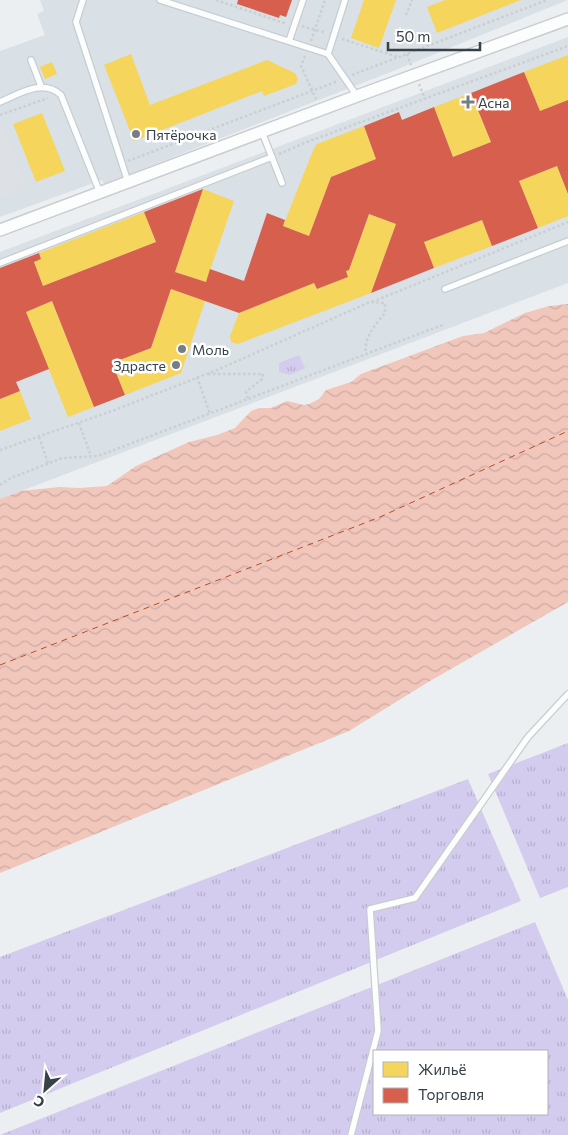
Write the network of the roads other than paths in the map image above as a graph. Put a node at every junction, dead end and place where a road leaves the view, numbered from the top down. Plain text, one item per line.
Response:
1 (83, 0) edge
2 (160, 0) edge
3 (303, 0) edge
4 (345, 0) edge
5 (568, 19) edge
6 (289, 41) junction
7 (328, 54) junction
8 (31, 60) dead end
9 (41, 86) junction
10 (357, 96) junction
11 (0, 102) edge
12 (262, 132) junction
13 (272, 157) junction
14 (128, 182) junction
15 (282, 184) dead end
16 (100, 193) junction
17 (0, 230) edge
18 (568, 241) edge
19 (0, 263) edge
20 (445, 289) dead end
21 (568, 694) edge
22 (373, 1050) edge
23 (373, 1050) edge
24 (351, 1135) edge

1 - 14 lane
2 - 6 lane
3 - 6 lane
4 - 7 lane
5 - 10 street
6 - 7 lane
7 - 10 lane
8 - 9 lane
9 - 11 lane
9 - 16 lane
10 - 12 street
12 - 13 lane
12 - 14 street
13 - 15 lane
13 - 19 lane
14 - 16 street
16 - 17 street
18 - 20 lane
21 - 23 lane
22 - 24 lane

